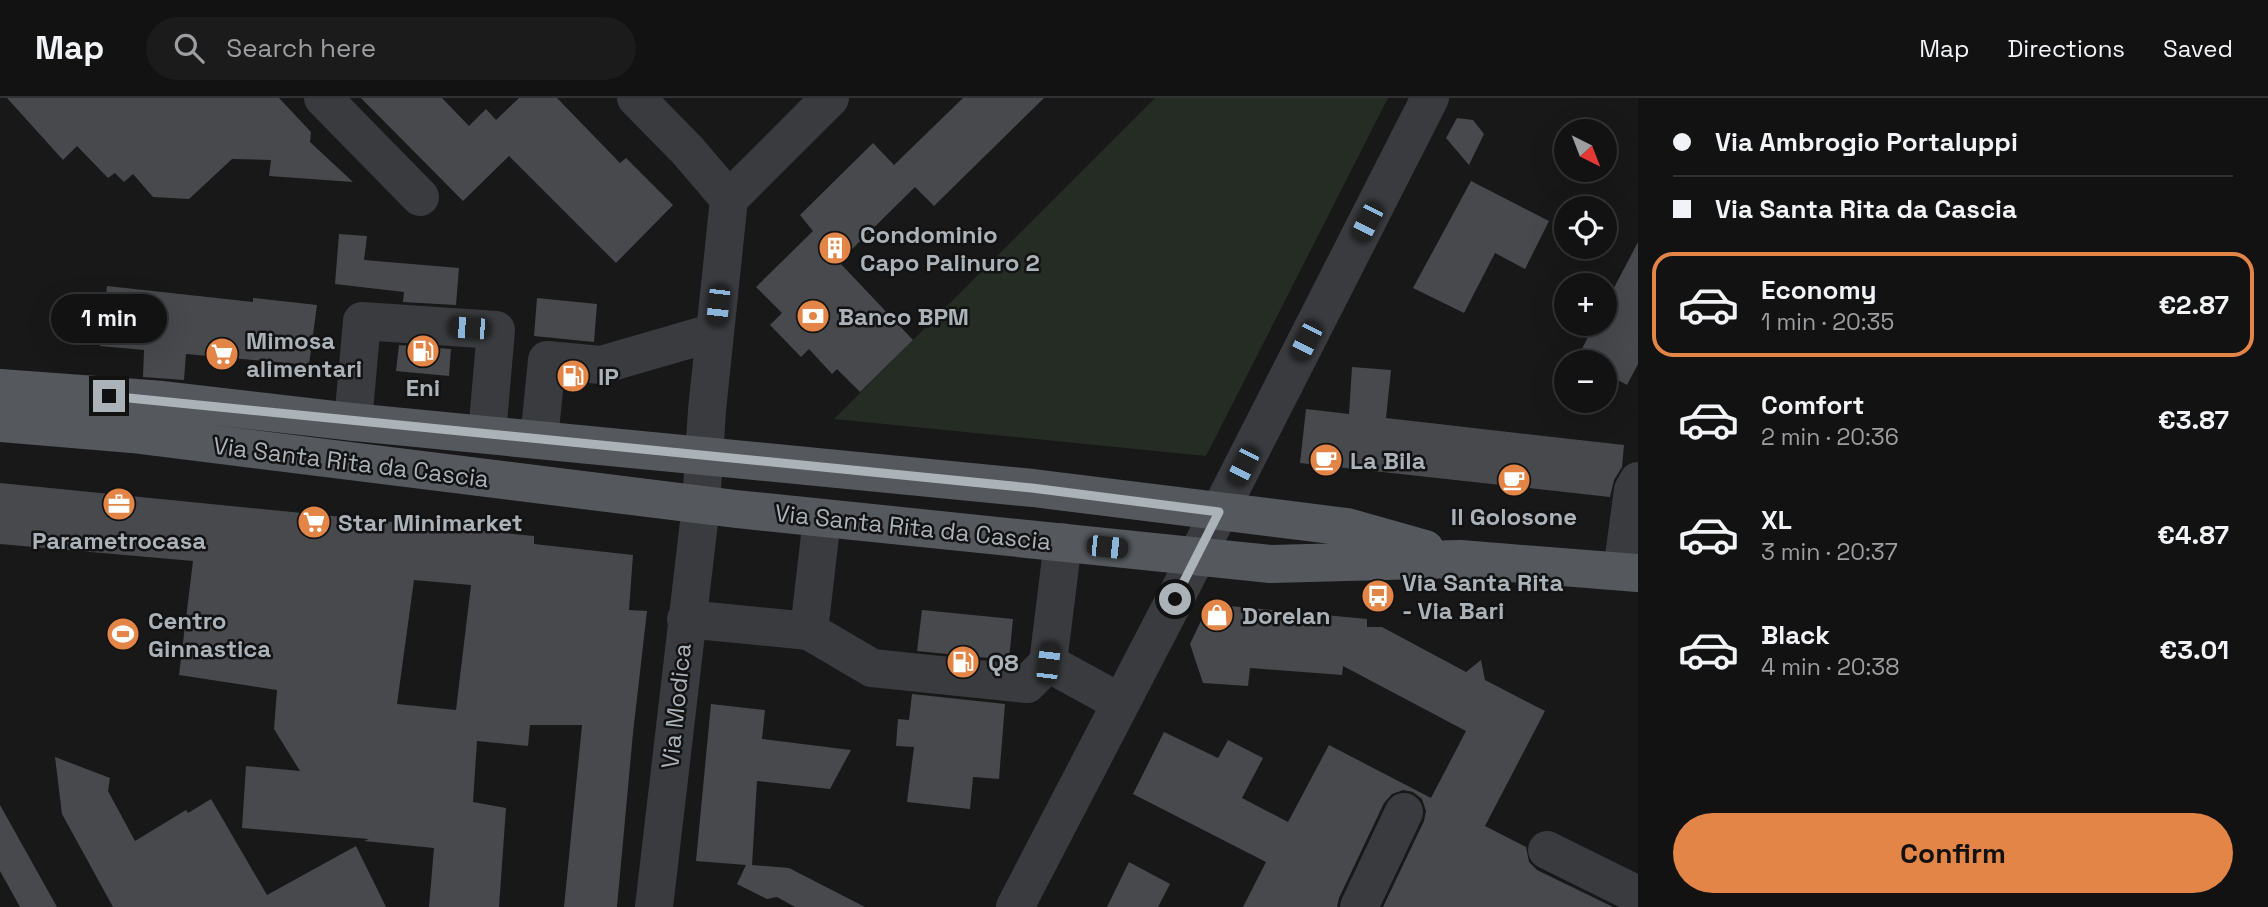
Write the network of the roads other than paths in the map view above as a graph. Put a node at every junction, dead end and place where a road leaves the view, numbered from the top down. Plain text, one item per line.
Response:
1 (323, 98) edge
2 (636, 98) edge
3 (830, 98) edge
4 (1430, 98) edge
5 (420, 197) dead end
6 (729, 199) junction
7 (715, 332) junction
8 (0, 388) edge
9 (353, 422) junction
10 (0, 423) edge
11 (487, 434) junction
12 (539, 440) junction
13 (703, 457) junction
14 (1638, 481) edge
15 (701, 505) junction
16 (1219, 512) junction
17 (822, 518) junction
18 (1063, 542) junction
19 (1198, 556) junction
20 (1460, 559) junction
21 (1630, 572) edge
22 (686, 620) junction
23 (809, 631) junction
24 (1048, 663) junction
25 (1121, 703) junction
26 (1405, 812) dead end
27 (1547, 850) dead end
28 (1638, 895) edge
29 (654, 907) edge
30 (1015, 907) edge
31 (1359, 907) edge

1 - 5 street
2 - 6 street
3 - 6 street
4 - 16 street
6 - 7 street
7 - 12 street
7 - 13 street
8 - 9 main road, Via Santa Rita da Cascia
9 - 11 main road, Via Santa Rita da Cascia
9 - 11 street
10 - 15 main road, Via Santa Rita da Cascia
11 - 12 main road, Via Santa Rita da Cascia
12 - 13 main road, Via Santa Rita da Cascia
13 - 15 street
13 - 16 main road, Via Santa Rita da Cascia
14 - 21 street, Via Santa Rita da Cascia
15 - 17 main road, Via Santa Rita da Cascia
15 - 22 street, Via Modica
16 - 19 street
16 - 20 main road, Via Santa Rita da Cascia
17 - 18 main road, Via Santa Rita da Cascia
17 - 23 street
18 - 19 main road, Via Santa Rita da Cascia
18 - 24 street
19 - 20 main road, Via Santa Rita da Cascia
19 - 25 street
20 - 21 main road, Via Santa Rita da Cascia
22 - 23 street
22 - 29 street, Via Modica
23 - 24 street
24 - 25 street
25 - 30 street
26 - 31 street
27 - 28 street

